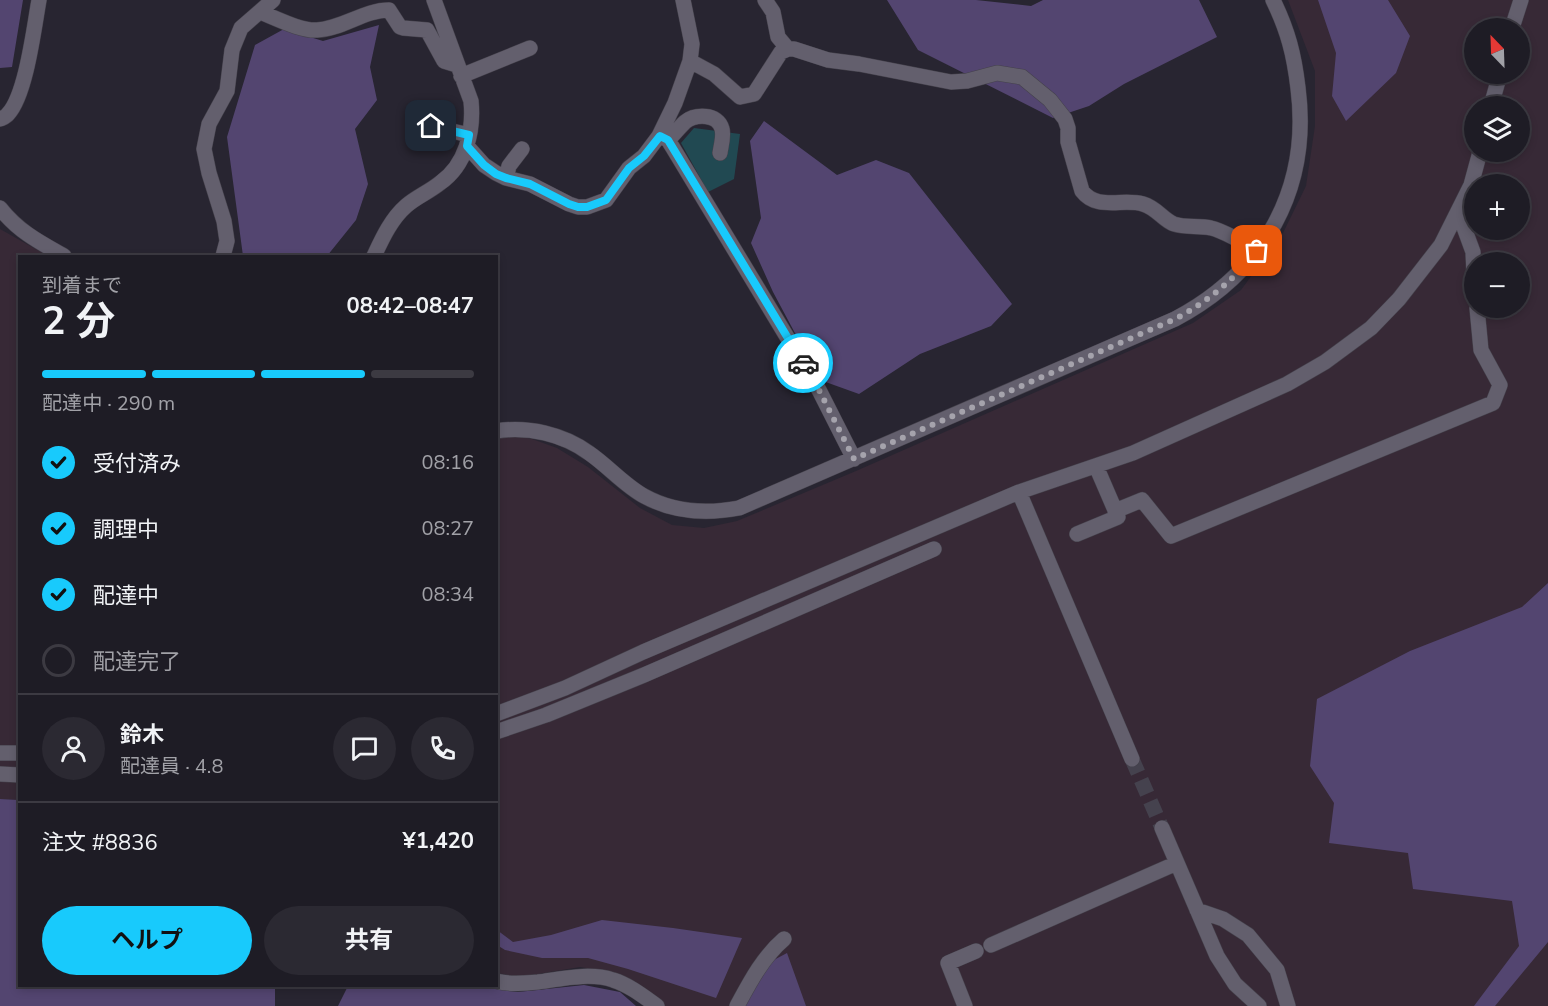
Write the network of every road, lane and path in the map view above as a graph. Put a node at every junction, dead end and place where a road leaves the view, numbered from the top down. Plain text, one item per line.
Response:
1 (39, 0) edge
2 (273, 0) edge
3 (434, 0) edge
4 (684, 0) edge
5 (765, 0) edge
6 (1272, 0) edge
7 (1519, 1) edge
8 (260, 12) junction
9 (1515, 18) edge
10 (530, 48) dead end
11 (788, 49) junction
12 (690, 61) junction
13 (459, 70) junction
14 (0, 119) edge
15 (424, 123) dead end
16 (664, 138) junction
17 (468, 141) junction
18 (522, 150) dead end
19 (720, 153) dead end
20 (1477, 162) edge
21 (506, 178) junction
22 (0, 208) edge
23 (1458, 211) junction
24 (1257, 251) junction
25 (1473, 252) edge
26 (62, 255) edge
27 (223, 255) edge
28 (375, 255) edge
29 (1478, 318) edge
30 (498, 431) edge
31 (854, 459) junction
32 (1096, 466) junction
33 (1019, 492) junction
34 (1115, 511) junction
35 (1077, 534) dead end
36 (934, 549) dead end
37 (584, 679) junction
38 (592, 696) junction
39 (498, 713) edge
40 (498, 731) edge
41 (0, 753) edge
42 (18, 753) edge
43 (1132, 759) tunnel mouth
44 (0, 774) edge
45 (18, 775) edge
46 (1162, 828) tunnel mouth
47 (1177, 863) junction
48 (1197, 910) junction
49 (784, 939) dead end
50 (991, 945) dead end
51 (976, 951) dead end
52 (498, 982) edge
53 (657, 1006) edge
54 (737, 1006) edge
55 (965, 1006) edge
56 (1259, 1006) edge
57 (1288, 1006) edge

1 - 14 street
2 - 8 street
3 - 13 street
4 - 12 street
5 - 11 street
6 - 24 street
7 - 9 street
8 - 13 street
8 - 27 street
10 - 13 street
11 - 12 street
11 - 24 street
12 - 16 street
13 - 17 street
15 - 17 street
16 - 19 street
16 - 21 street
16 - 31 street
17 - 21 street
17 - 28 street
18 - 21 street
20 - 23 street
22 - 26 street
23 - 25 street
23 - 32 street
24 - 31 street
29 - 34 street
30 - 31 street
32 - 33 street
32 - 34 street
33 - 37 street
33 - 43 street
34 - 35 street
36 - 38 street
37 - 38 street
37 - 39 street
38 - 40 street
41 - 42 street
44 - 45 street
46 - 47 street
47 - 48 street
47 - 50 street
48 - 56 street
48 - 57 street
49 - 54 street
51 - 55 street
52 - 53 street

